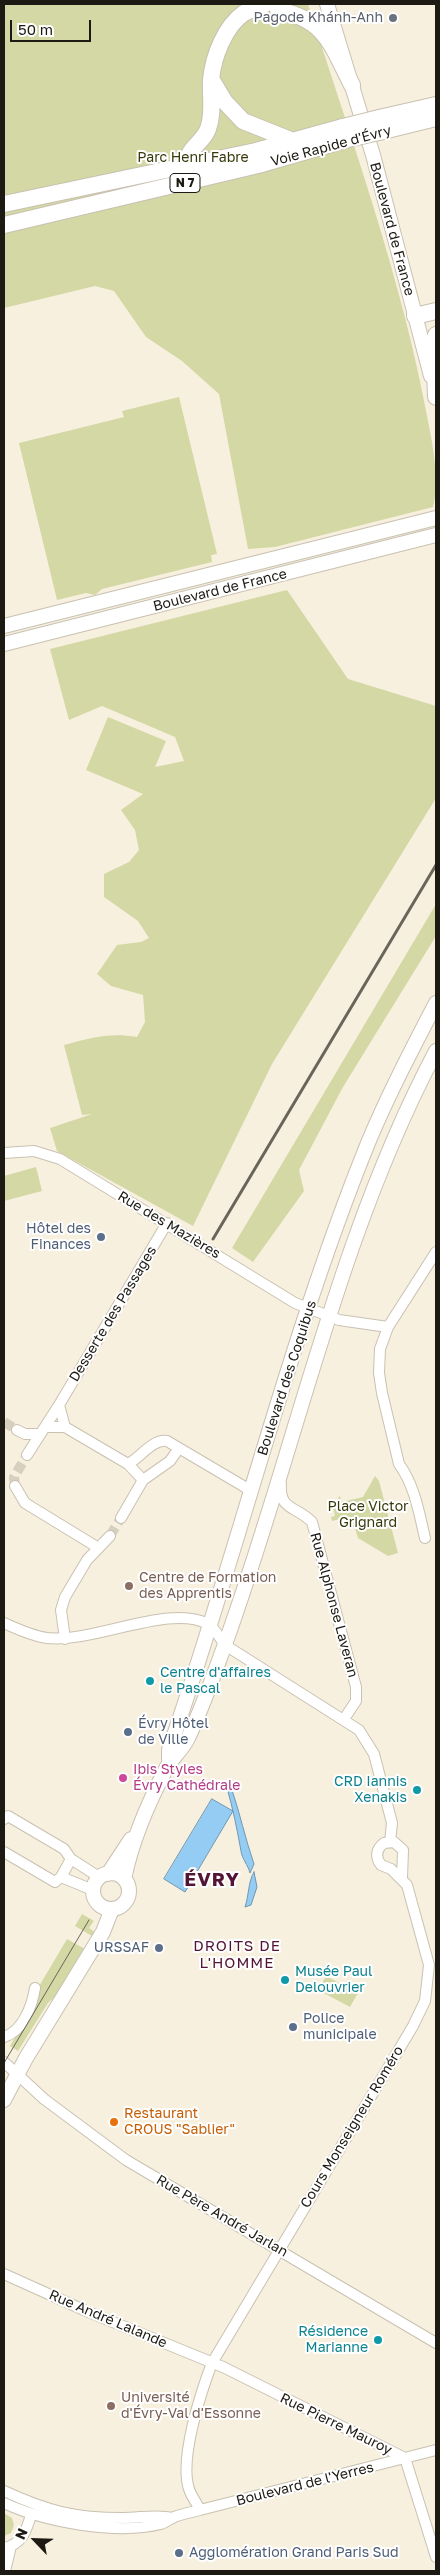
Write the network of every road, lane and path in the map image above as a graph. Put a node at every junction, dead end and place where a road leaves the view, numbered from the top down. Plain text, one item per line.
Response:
1 (300, 4) edge
2 (327, 4) edge
3 (272, 7) edge
4 (211, 80) junction
5 (352, 85) junction
6 (436, 106) edge
7 (436, 118) edge
8 (436, 123) edge
9 (384, 126) junction
10 (345, 133) junction
11 (292, 141) junction
12 (184, 168) junction
13 (4, 204) edge
14 (4, 224) edge
15 (436, 311) edge
16 (415, 316) junction
17 (436, 335) edge
18 (436, 397) edge
19 (436, 518) edge
20 (436, 535) edge
21 (4, 626) edge
22 (4, 644) edge
23 (436, 1003) edge
24 (436, 1051) edge
25 (4, 1153) edge
26 (167, 1223) junction
27 (436, 1252) edge
28 (309, 1309) junction
29 (329, 1316) junction
30 (388, 1327) junction
31 (59, 1405) junction
32 (65, 1427) junction
33 (17, 1430) tunnel mouth
34 (43, 1430) junction
35 (179, 1448) junction
36 (27, 1455) tunnel mouth
37 (128, 1464) junction
38 (282, 1473) junction
39 (143, 1480) junction
40 (15, 1486) dead end
41 (250, 1490) junction
42 (121, 1518) tunnel mouth
43 (110, 1536) tunnel mouth
44 (425, 1538) dead end
45 (97, 1547) junction
46 (4, 1622) edge
47 (209, 1625) junction
48 (65, 1639) junction
49 (225, 1645) junction
50 (344, 1719) junction
51 (168, 1765) junction
52 (4, 1819) edge
53 (138, 1828) junction
54 (390, 1842) junction
55 (4, 1852) edge
56 (71, 1860) junction
57 (401, 1864) junction
58 (391, 1869) junction
59 (60, 1877) junction
60 (402, 1878) junction
61 (124, 1879) junction
62 (100, 1880) junction
63 (112, 1909) junction
64 (433, 1966) edge
65 (35, 1988) dead end
66 (4, 2037) edge
67 (4, 2062) edge
68 (17, 2075) junction
69 (4, 2100) edge
70 (283, 2252) junction
71 (4, 2274) edge
72 (436, 2342) edge
73 (212, 2363) junction
74 (436, 2450) edge
75 (405, 2458) junction
76 (4, 2491) edge
77 (4, 2496) edge
78 (4, 2503) edge
79 (27, 2509) junction
80 (200, 2510) junction
81 (173, 2518) junction
82 (7, 2547) edge
83 (436, 2557) edge
84 (5, 2571) edge

1 - 3 main road
2 - 5 main road, Boulevard de France
3 - 4 main road
3 - 5 main road
4 - 11 main road
4 - 12 main road
5 - 16 main road, Boulevard de France
6 - 9 main road, Voie Rapide d'Évry
7 - 9 main road, Voie Rapide d'Évry
8 - 9 main road
9 - 10 main road, Voie Rapide d'Évry, bridge
10 - 11 main road, N 7
10 - 14 main road, Voie Rapide d'Évry / N 7
11 - 12 main road, N 7
12 - 13 main road, N 7
15 - 16 main road
16 - 18 main road, Boulevard de France
17 - 18 main road
19 - 21 main road, Boulevard de France
20 - 22 main road, Boulevard de France
23 - 28 main road, Boulevard des Coquibus
24 - 29 main road, Boulevard des Coquibus
25 - 26 street, Rue des Mazières
26 - 28 street, Rue des Mazières
26 - 31 street, Desserte des Passages
27 - 30 street
28 - 29 street, Rue des Mazières
28 - 41 main road, Boulevard des Coquibus
29 - 30 street, Rue des Mazières
29 - 38 main road, Boulevard des Coquibus
30 - 44 street
31 - 32 street
31 - 34 street, Desserte des Passages
32 - 34 street
32 - 37 street
33 - 34 street
34 - 36 street, Desserte des Passages
35 - 37 street
35 - 39 street
35 - 41 street
37 - 39 street
38 - 49 main road, Boulevard des Coquibus
38 - 50 street, Rue Alphonse Laveran
39 - 42 street
40 - 45 street
41 - 47 main road, Boulevard des Coquibus
43 - 45 street
45 - 48 street
46 - 48 street
47 - 48 street
47 - 49 street
47 - 51 main road, Boulevard des Coquibus
49 - 50 street
49 - 51 main road, Boulevard des Coquibus
50 - 54 street
51 - 53 main road, Boulevard des Coquibus
52 - 56 street
53 - 61 main road, Boulevard des Coquibus
53 - 62 main road, Boulevard des Coquibus
54 - 57 street, Cours Monseigneur Roméro
54 - 58 street, Cours Monseigneur Roméro
55 - 59 street
56 - 59 street
56 - 62 street
57 - 58 street
57 - 60 street, Cours Monseigneur Roméro
58 - 60 street, Cours Monseigneur Roméro
59 - 62 street
60 - 64 street, Cours Monseigneur Roméro
61 - 62 main road
61 - 63 main road
62 - 63 main road
63 - 68 main road
64 - 70 street, Cours Monseigneur Roméro
65 - 66 street
67 - 68 street, Rue Père André Jarlan
68 - 69 main road
68 - 70 street, Rue Père André Jarlan
70 - 72 street, Rue Père André Jarlan
70 - 73 street, Cours Monseigneur Roméro
71 - 73 street, Rue André Lalande
73 - 75 street, Rue Pierre Mauroy
73 - 80 street, Cours Monseigneur Roméro
74 - 75 street, Boulevard de l'Yerres
75 - 80 street, Boulevard de l'Yerres
75 - 83 street
76 - 79 street, Boulevard de l'Yerres
77 - 79 street
78 - 79 street, Boulevard de l'Yerres
79 - 81 street, Boulevard de l'Yerres
79 - 81 street, Boulevard de l'Yerres
79 - 82 street
80 - 81 street, Boulevard de l'Yerres
82 - 84 street

